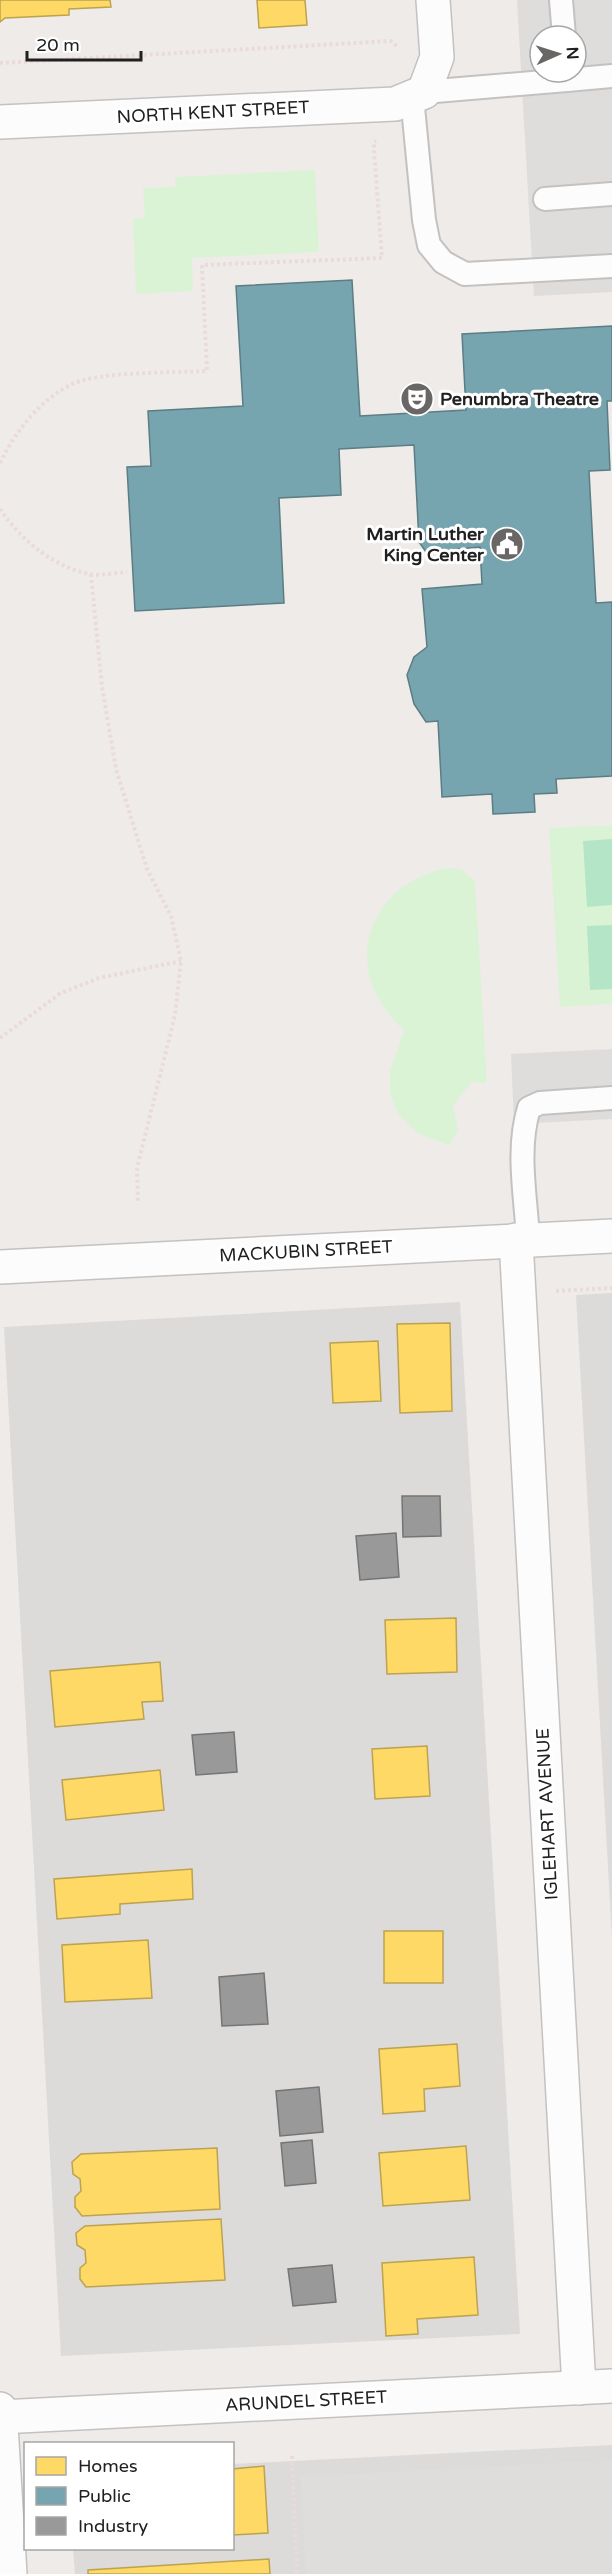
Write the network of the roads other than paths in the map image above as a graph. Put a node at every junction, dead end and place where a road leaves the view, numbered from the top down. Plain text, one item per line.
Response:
1 (433, 0) edge
2 (561, 0) edge
3 (563, 24) edge
4 (588, 76) edge
5 (612, 76) edge
6 (528, 81) edge
7 (418, 94) junction
8 (0, 122) edge
9 (612, 194) edge
10 (545, 199) dead end
11 (612, 266) edge
12 (612, 1098) edge
13 (612, 1236) edge
14 (522, 1240) junction
15 (0, 1267) edge
16 (612, 2386) edge
17 (579, 2388) junction
18 (0, 2409) edge
19 (0, 2417) edge
20 (10, 2574) edge

1 - 7 street
2 - 3 lane
4 - 5 lane
6 - 7 lane
7 - 8 street, NORTH KENT STREET
7 - 11 lane
9 - 10 lane
12 - 14 lane
13 - 14 street, MACKUBIN STREET
14 - 15 street, MACKUBIN STREET
14 - 17 street, IGLEHART AVENUE
16 - 17 street, ARUNDEL STREET
17 - 19 street, ARUNDEL STREET
18 - 19 street
19 - 20 street

